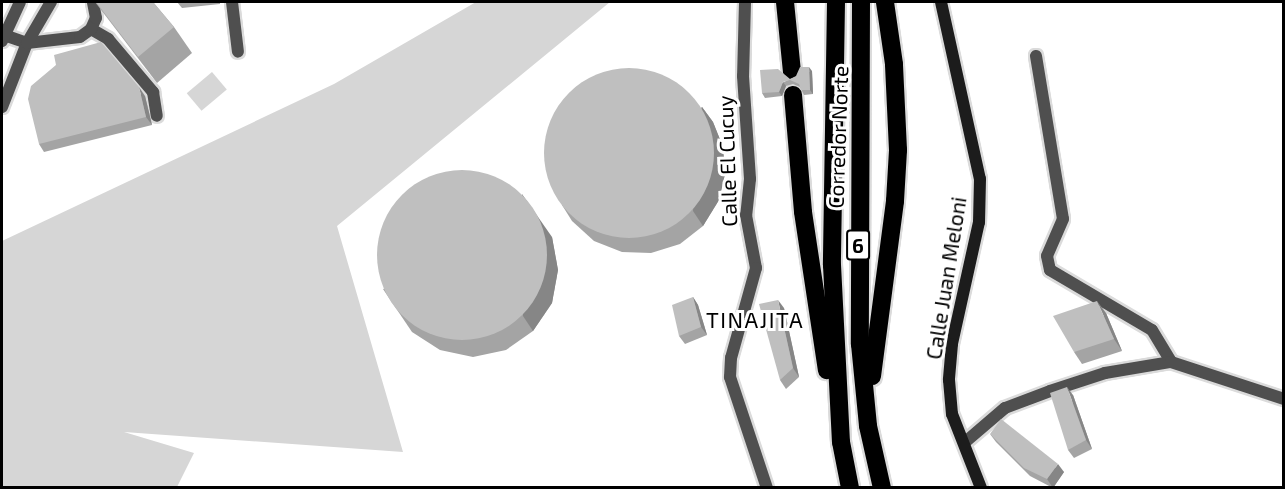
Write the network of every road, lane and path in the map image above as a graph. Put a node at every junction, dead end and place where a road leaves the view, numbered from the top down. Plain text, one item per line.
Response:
1 (20, 2) edge
2 (51, 2) edge
3 (93, 2) edge
4 (232, 2) edge
5 (745, 2) edge
6 (785, 2) edge
7 (836, 2) edge
8 (861, 2) edge
9 (885, 2) edge
10 (941, 2) edge
11 (91, 29) junction
12 (3, 38) edge
13 (27, 43) junction
14 (237, 52) dead end
15 (1036, 56) dead end
16 (792, 72) dead end
17 (794, 95) dead end
18 (2, 107) edge
19 (157, 116) dead end
20 (1171, 362) junction
21 (1284, 399) edge
22 (868, 426) junction
23 (841, 442) junction
24 (964, 443) junction
25 (767, 488) edge
26 (850, 488) edge
27 (882, 488) edge
28 (981, 488) edge

1 - 12 street
2 - 13 street
3 - 11 street
4 - 14 street
5 - 25 street, Calle El Cucuy
6 - 16 highway
7 - 23 highway, Corredor Norte / 6
8 - 22 highway, Corredor Norte / 6
9 - 22 highway
10 - 24 main road, Calle Juan Meloni
11 - 13 street
11 - 19 street
12 - 13 street
13 - 18 street
15 - 20 street
17 - 23 highway
20 - 21 street
20 - 24 street
22 - 27 highway, Corredor Norte / 6
23 - 26 highway, Corredor Norte / 6
24 - 28 main road, Calle Juan Meloni

